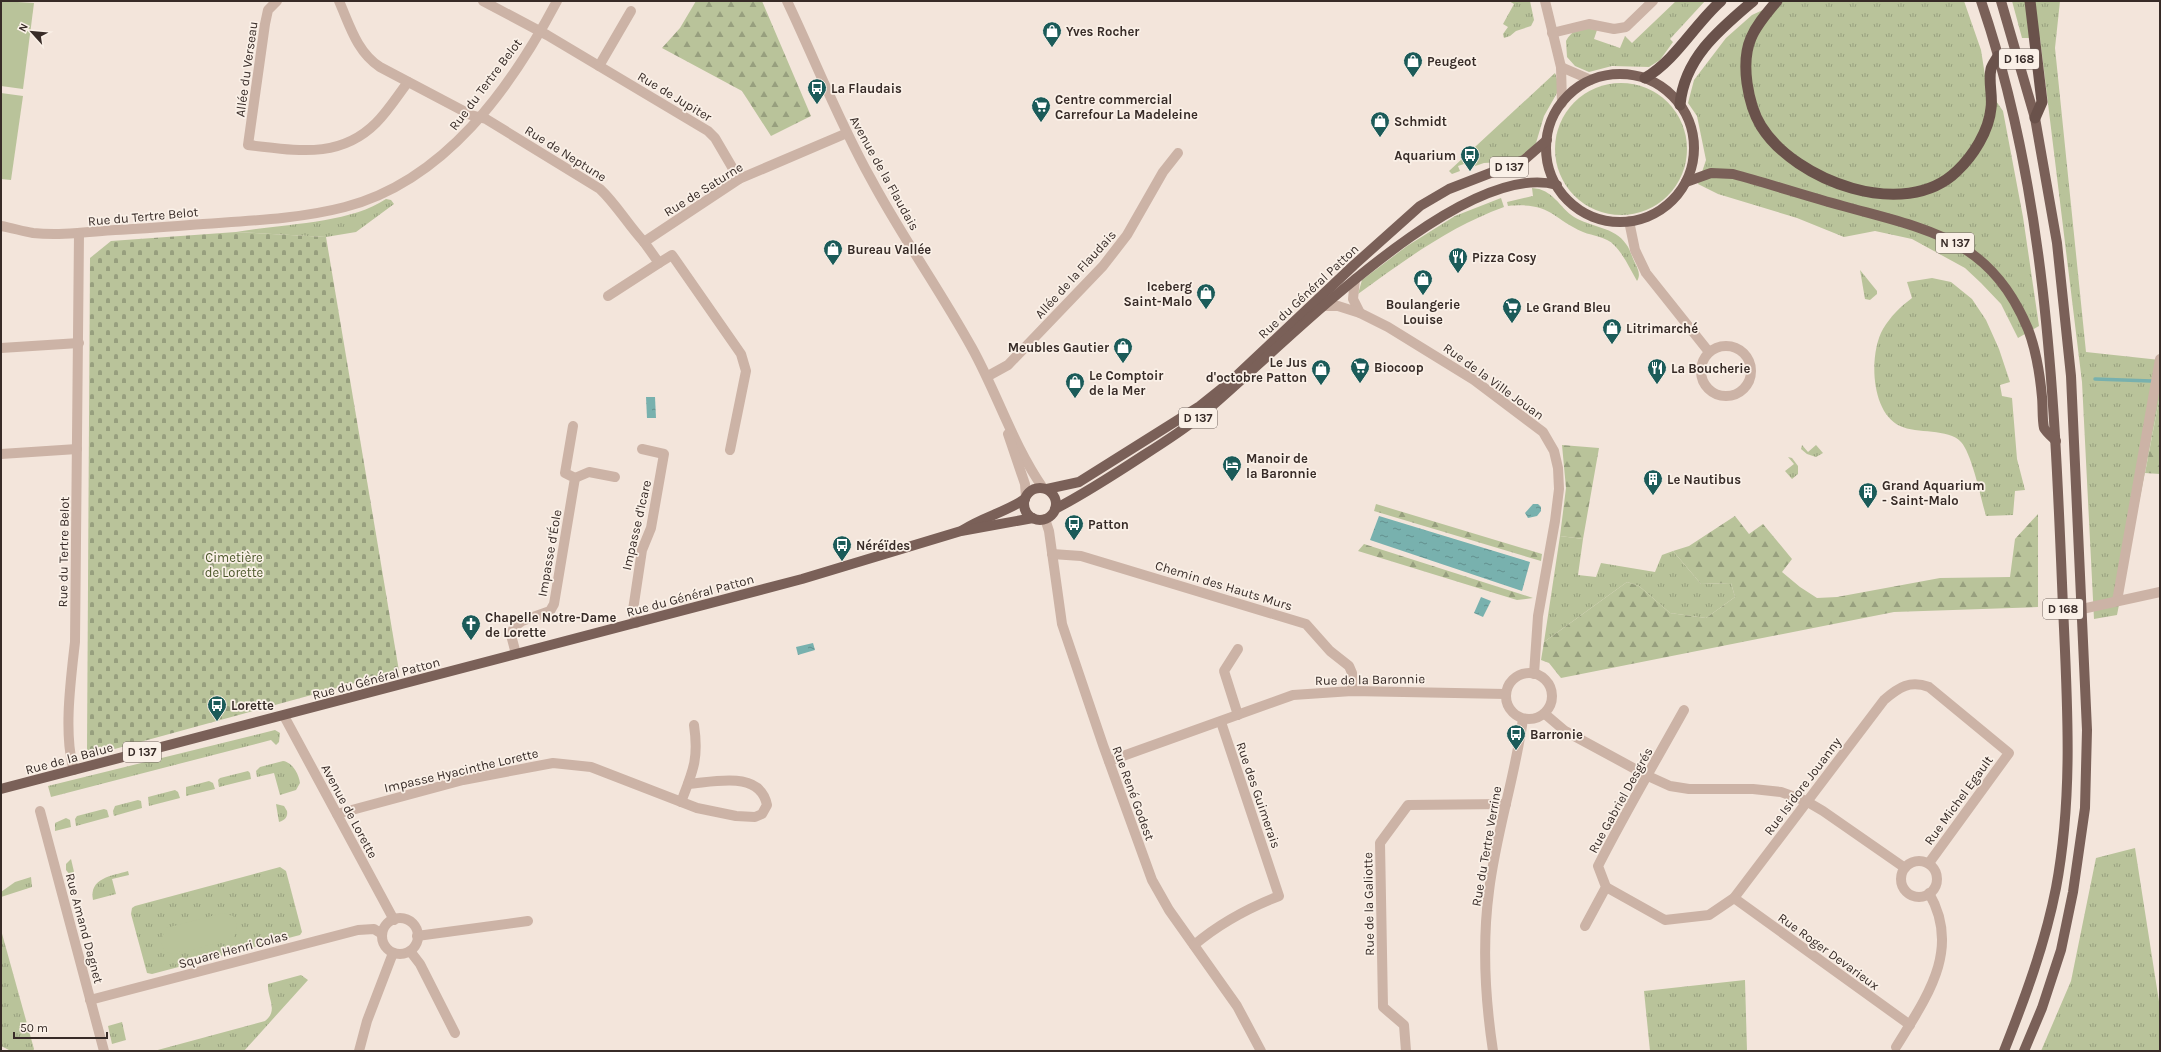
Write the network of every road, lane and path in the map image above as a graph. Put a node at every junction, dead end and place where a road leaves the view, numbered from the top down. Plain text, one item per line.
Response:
1 (277, 1) edge
2 (339, 1) edge
3 (483, 1) edge
4 (557, 1) edge
5 (787, 1) edge
6 (1545, 1) edge
7 (1653, 1) edge
8 (1721, 1) edge
9 (1753, 1) edge
10 (1777, 1) edge
11 (1981, 1) edge
12 (2001, 1) edge
13 (2030, 1) edge
14 (631, 11) dead end
15 (540, 32) junction
16 (1552, 33) junction
17 (1998, 56) junction
18 (599, 66) junction
19 (1561, 67) junction
20 (1645, 78) junction
21 (1591, 80) junction
22 (408, 82) junction
23 (1562, 103) junction
24 (1680, 105) junction
25 (479, 117) junction
26 (2035, 118) junction
27 (846, 133) junction
28 (1547, 140) junction
29 (1178, 153) dead end
30 (740, 179) junction
31 (1686, 182) junction
32 (1557, 185) junction
33 (1629, 221) junction
34 (1, 226) edge
35 (79, 234) junction
36 (644, 242) junction
37 (659, 263) junction
38 (1355, 279) junction
39 (608, 296) dead end
40 (1324, 306) junction
41 (1360, 313) junction
42 (79, 343) junction
43 (1, 348) edge
44 (1709, 352) junction
45 (2160, 359) edge
46 (988, 376) junction
47 (995, 394) junction
48 (573, 426) dead end
49 (2056, 441) junction
50 (642, 449) dead end
51 (77, 450) junction
52 (730, 450) dead end
53 (1, 454) edge
54 (614, 477) dead end
55 (575, 478) junction
56 (1045, 489) junction
57 (1026, 498) junction
58 (1055, 509) junction
59 (1032, 518) junction
60 (1045, 519) junction
61 (961, 531) junction
62 (1052, 554) junction
63 (2160, 592) edge
64 (2117, 601) junction
65 (2082, 609) junction
66 (636, 623) junction
67 (1238, 649) dead end
68 (516, 654) junction
69 (1534, 674) junction
70 (1352, 690) junction
71 (1506, 694) junction
72 (1684, 710) dead end
73 (1545, 714) junction
74 (1238, 715) junction
75 (284, 716) junction
76 (1523, 719) junction
77 (1220, 722) junction
78 (694, 725) dead end
79 (2009, 753) joint
80 (1109, 761) junction
81 (74, 770) junction
82 (1648, 776) junction
83 (688, 784) junction
84 (1, 789) edge
85 (681, 802) junction
86 (1806, 802) junction
87 (1506, 804) junction
88 (40, 812) dead end
89 (337, 814) junction
90 (1929, 863) junction
91 (1905, 868) junction
92 (1606, 887) junction
93 (1929, 894) junction
94 (1734, 898) junction
95 (394, 920) junction
96 (528, 921) dead end
97 (1585, 926) dead end
98 (382, 934) junction
99 (418, 936) junction
100 (1194, 944) junction
101 (410, 951) junction
102 (393, 953) junction
103 (90, 1000) junction
104 (1910, 1025) junction
105 (455, 1033) dead end
106 (1896, 1047) dead end
107 (104, 1051) edge
108 (359, 1051) edge
109 (1260, 1051) edge
110 (1406, 1051) edge
111 (1493, 1051) edge
112 (2004, 1051) edge
113 (2024, 1051) edge

1 - 22 street, Allée du Verseau
2 - 22 street, Rue de Neptune
3 - 15 street, Rue de Jupiter
4 - 15 street, Rue du Tertre Belot
5 - 27 street, Avenue de la Flaudais
6 - 16 street
7 - 16 street
8 - 20 highway
9 - 24 highway
10 - 17 highway
11 - 17 main road, D 168
12 - 26 main road, D 168
13 - 26 highway
14 - 18 street
15 - 18 street, Rue de Jupiter
15 - 25 street, Rue du Tertre Belot
16 - 19 street
17 - 49 main road, D 168
18 - 30 street, Rue de Jupiter
19 - 21 street
19 - 23 street
20 - 21 main road
20 - 24 main road
21 - 23 main road
22 - 25 street, Rue de Neptune
23 - 28 main road
24 - 31 main road
25 - 35 street, Rue du Tertre Belot
25 - 36 street, Rue de Neptune
26 - 65 main road, D 168
27 - 30 street, Rue de Saturne
27 - 46 street, Avenue de la Flaudais
28 - 32 main road
28 - 56 main road, Rue du Général Patton / D 137
29 - 46 street, Allée de la Flaudais
30 - 36 street, Rue de Saturne
31 - 33 main road
31 - 49 main road, N 137
32 - 33 main road
32 - 38 main road, Rue du Général Patton / D 137
33 - 44 street
34 - 35 street
35 - 42 street, Rue du Tertre Belot
36 - 37 street
37 - 39 street
37 - 52 street
38 - 40 main road, Rue du Général Patton / D 137
38 - 41 street
40 - 41 street, Rue de la Ville Jouan
40 - 58 main road, Rue du Général Patton / D 137
41 - 69 street, Rue de la Ville Jouan
42 - 43 street
42 - 51 street, Rue du Tertre Belot
44 - 44 street
45 - 64 street
46 - 47 street, Avenue de la Flaudais
47 - 56 street, Avenue de la Flaudais
47 - 57 street, Avenue de la Flaudais
48 - 55 street
49 - 112 main road, D 168
50 - 66 street, Impasse d'Icare
51 - 53 street
51 - 81 street, Rue du Tertre Belot
54 - 55 street
55 - 68 street, Impasse d'Éole
56 - 57 main road
56 - 58 main road
57 - 59 main road
57 - 61 main road, Rue du Général Patton / D 137
58 - 60 main road
59 - 60 main road
59 - 61 main road, Rue du Général Patton / D 137
60 - 62 street, Rue René Godest
61 - 66 main road, Rue du Général Patton / D 137
62 - 70 street, Chemin des Hauts Murs
62 - 80 street, Rue René Godest
63 - 64 street
64 - 65 street
65 - 113 main road, D 168
66 - 68 main road, Rue du Général Patton / D 137
67 - 74 street
68 - 75 main road, Rue du Général Patton / D 137
69 - 71 street
69 - 73 street
70 - 71 street, Rue de la Baronnie
70 - 74 street, Rue de la Baronnie
71 - 76 street
72 - 82 street, Rue Gabriel Desgrés
73 - 76 street
73 - 82 street
74 - 77 street, Rue de la Baronnie
75 - 81 main road, Rue de la Balue / D 137
75 - 89 street, Avenue de Lorette
76 - 87 street, Rue du Tertre Verrine
77 - 80 street
77 - 100 street, Rue des Guimerais
78 - 83 street
79 - 86 street, Rue Isidore Jouanny
79 - 90 street, Rue Michel Egault
80 - 100 street, Rue René Godest
81 - 84 main road, Rue de la Balue / D 137
82 - 86 street
82 - 92 street, Rue Gabriel Desgrés
83 - 85 street
83 - 85 street, Impasse Hyacinthe Lorette
85 - 89 street, Impasse Hyacinthe Lorette
86 - 91 street
86 - 94 street, Rue Isidore Jouanny
87 - 110 street, Rue de la Galiotte
87 - 111 street, Rue du Tertre Verrine
88 - 103 street, Rue Amand Dagnet
89 - 95 street, Avenue de Lorette
90 - 91 street
90 - 93 street
91 - 93 street
92 - 94 street, Rue Isidore Jouanny
92 - 97 street
93 - 104 street
94 - 104 street, Rue Roger Devarieux
95 - 98 street
95 - 99 street
96 - 99 street
98 - 102 street
98 - 103 street, Square Henri Colas
99 - 101 street
100 - 109 street, Rue René Godest
101 - 102 street
101 - 105 street
102 - 108 street
103 - 107 street, Rue Amand Dagnet
104 - 106 street

